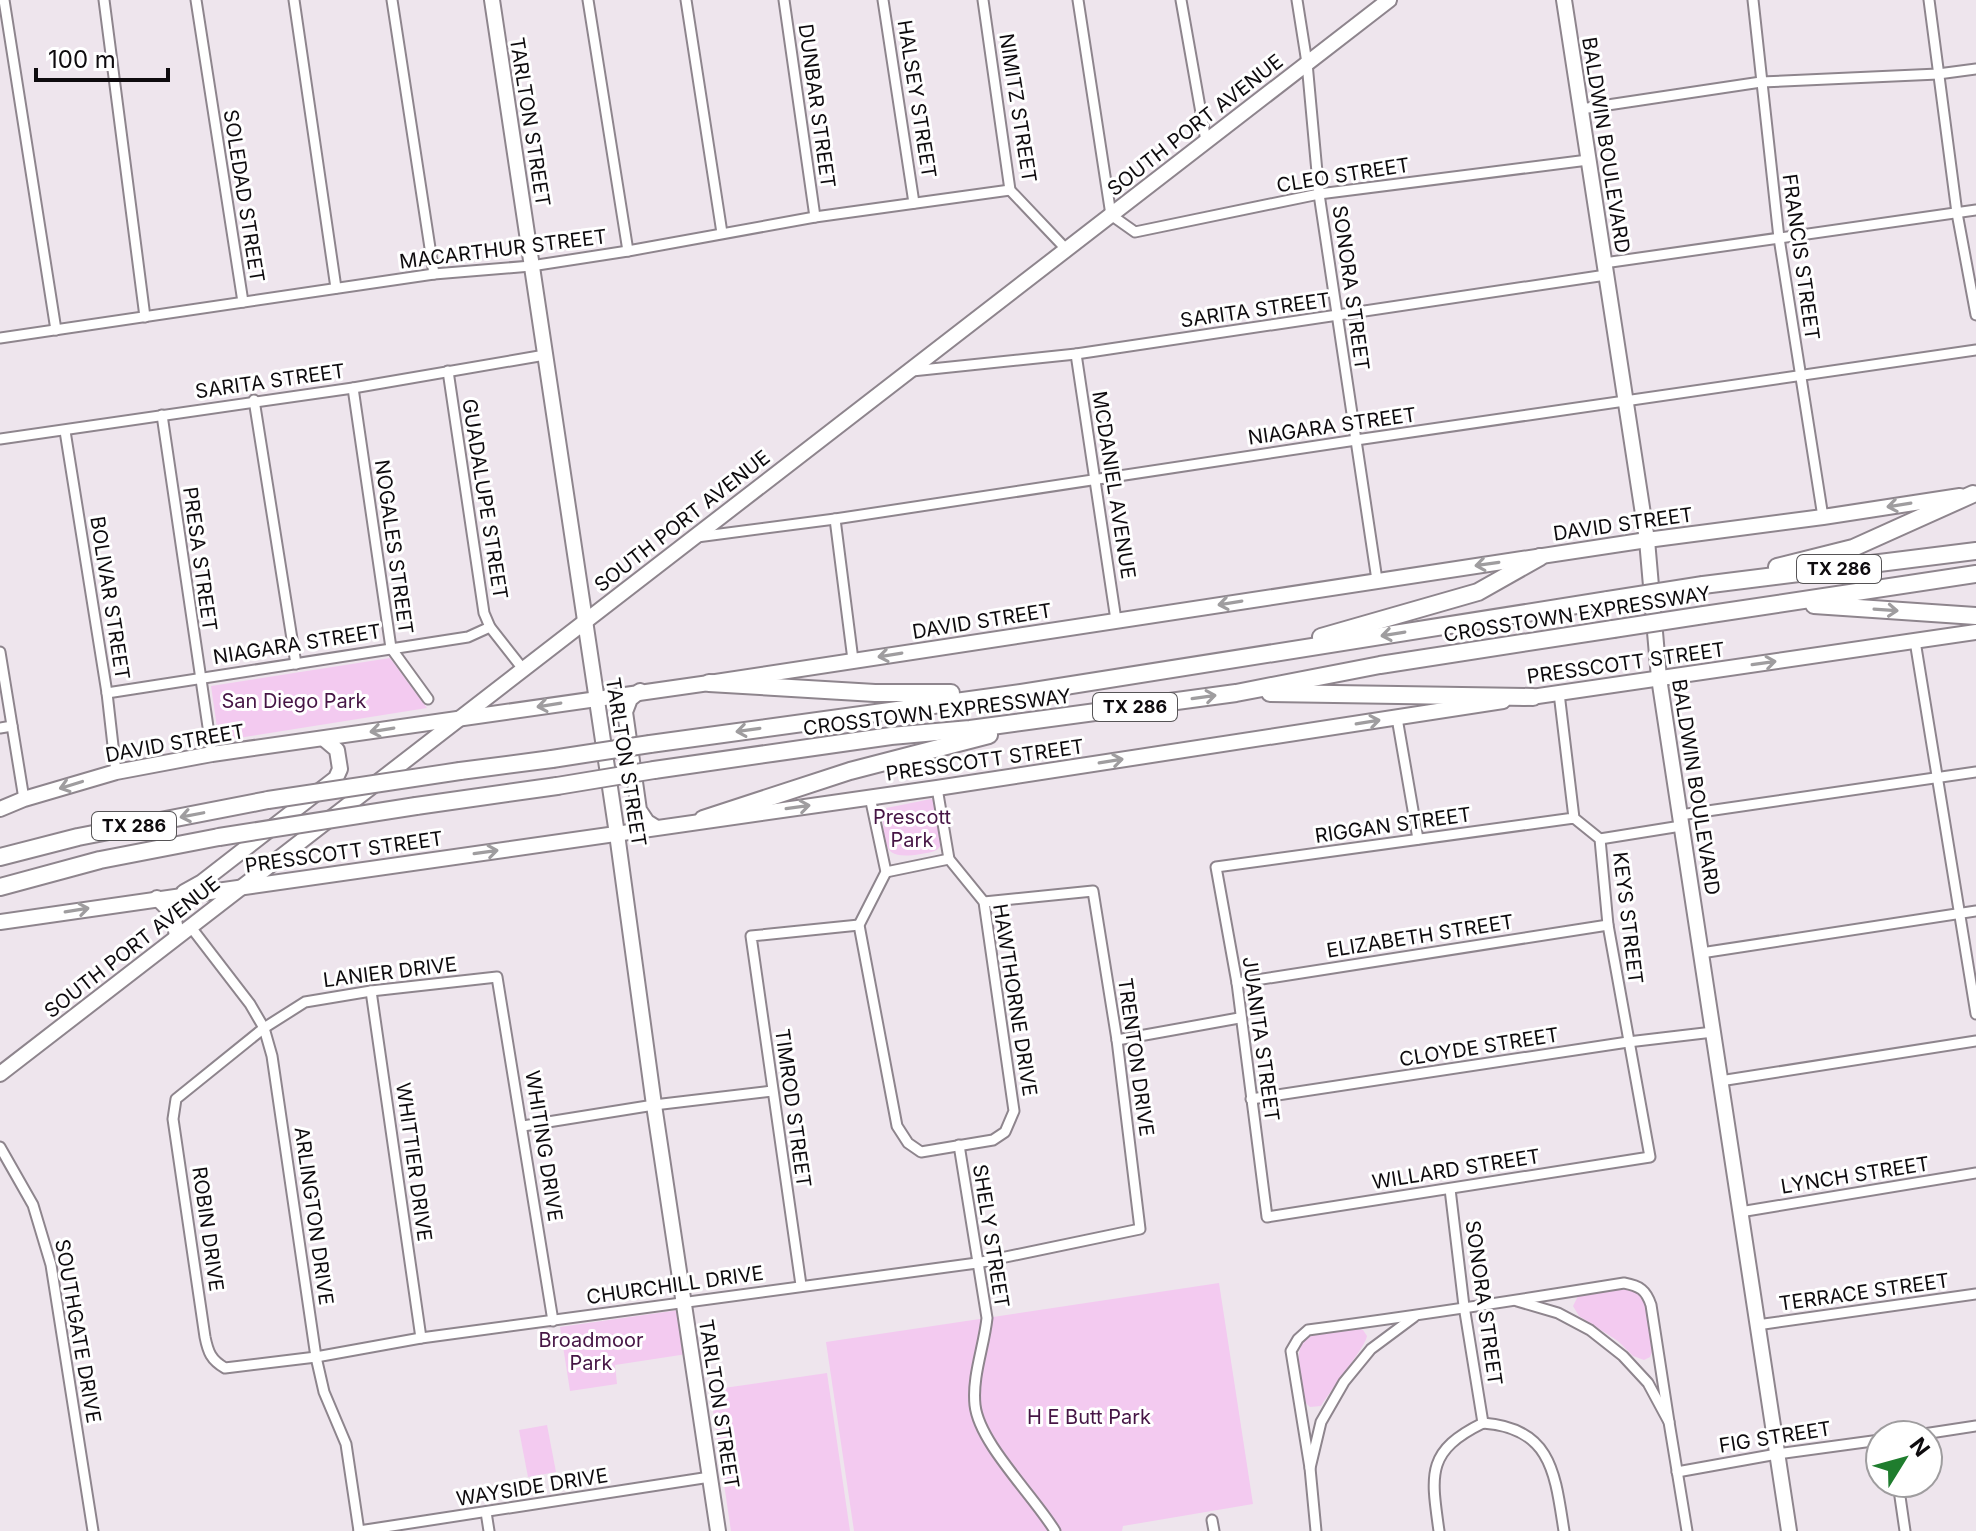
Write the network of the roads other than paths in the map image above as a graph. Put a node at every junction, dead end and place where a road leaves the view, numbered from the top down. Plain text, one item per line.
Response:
1 (4, 0) edge
2 (104, 0) edge
3 (196, 0) edge
4 (294, 0) edge
5 (392, 0) edge
6 (492, 0) edge
7 (588, 0) edge
8 (686, 0) edge
9 (784, 0) edge
10 (883, 0) edge
11 (983, 0) edge
12 (1078, 0) edge
13 (1181, 0) edge
14 (1297, 0) edge
15 (1389, 0) edge
16 (1564, 0) edge
17 (1753, 0) edge
18 (1929, 0) edge
19 (1307, 63) junction
20 (1976, 69) edge
21 (1938, 74) junction
22 (1761, 82) junction
23 (1581, 109) junction
24 (1206, 141) junction
25 (1588, 160) junction
26 (1010, 190) junction
27 (1319, 194) junction
28 (914, 203) junction
29 (1976, 210) edge
30 (1957, 213) junction
31 (1111, 215) junction
32 (815, 217) junction
33 (722, 233) junction
34 (1779, 238) junction
35 (1066, 249) junction
36 (628, 251) junction
37 (531, 266) junction
38 (1605, 269) junction
39 (434, 274) junction
40 (336, 288) junction
41 (243, 302) junction
42 (1976, 315) edge
43 (1336, 316) junction
44 (145, 317) junction
45 (56, 330) junction
46 (0, 338) edge
47 (1976, 350) edge
48 (1076, 354) junction
49 (545, 355) junction
50 (448, 371) junction
51 (908, 372) junction
52 (1800, 376) junction
53 (353, 388) junction
54 (254, 400) junction
55 (1626, 402) junction
56 (162, 415) junction
57 (65, 431) junction
58 (0, 439) edge
59 (1356, 440) junction
60 (1096, 480) junction
61 (1974, 493) edge
62 (1823, 517) junction
63 (835, 519) junction
64 (694, 537) junction
65 (1647, 540) junction
66 (1976, 551) edge
67 (1540, 557) junction
68 (1976, 574) edge
69 (1377, 580) junction
70 (1709, 584) junction
71 (1780, 603) junction
72 (1976, 616) edge
73 (1116, 620) junction
74 (585, 621) junction
75 (490, 627) junction
76 (1976, 632) edge
77 (1915, 641) junction
78 (391, 648) junction
79 (0, 652) edge
80 (1252, 657) junction
81 (853, 660) junction
82 (296, 664) junction
83 (523, 669) junction
84 (199, 677) junction
85 (1659, 678) junction
86 (709, 683) junction
87 (640, 691) junction
88 (107, 693) junction
89 (1013, 693) junction
90 (1236, 693) junction
91 (1559, 693) junction
92 (596, 697) junction
93 (1533, 697) junction
94 (428, 699) dead end
95 (1064, 716) junction
96 (1397, 718) junction
97 (459, 719) junction
98 (12, 726) junction
99 (0, 728) edge
100 (324, 739) junction
101 (212, 754) junction
102 (116, 772) junction
103 (1976, 772) edge
104 (1939, 778) junction
105 (937, 788) junction
106 (870, 797) junction
107 (24, 799) junction
108 (0, 809) edge
109 (1574, 818) junction
110 (703, 819) junction
111 (1681, 821) junction
112 (655, 827) junction
113 (617, 834) junction
114 (1418, 839) junction
115 (1600, 839) junction
116 (0, 857) edge
117 (949, 859) junction
118 (1216, 867) joint
119 (886, 872) junction
120 (0, 887) edge
121 (242, 887) junction
122 (176, 895) junction
123 (157, 898) junction
124 (984, 902) junction
125 (1976, 911) edge
126 (1960, 913) junction
127 (0, 922) edge
128 (859, 925) junction
129 (1608, 925) junction
130 (190, 926) junction
131 (177, 936) junction
132 (1701, 953) junction
133 (497, 977) joint
134 (1237, 983) junction
135 (371, 991) junction
136 (1976, 1014) edge
137 (1239, 1018) junction
138 (264, 1028) junction
139 (1713, 1032) junction
140 (1117, 1040) junction
141 (1976, 1041) edge
142 (1628, 1042) junction
143 (0, 1074) edge
144 (1720, 1081) junction
145 (772, 1091) junction
146 (176, 1099) joint
147 (1251, 1099) junction
148 (654, 1105) junction
149 (523, 1126) junction
150 (959, 1145) junction
151 (0, 1147) edge
152 (1650, 1157) joint
153 (1976, 1173) edge
154 (1450, 1189) junction
155 (1740, 1212) junction
156 (1267, 1217) joint
157 (1140, 1229) joint
158 (977, 1263) junction
159 (801, 1285) junction
160 (1976, 1294) edge
161 (1514, 1300) junction
162 (683, 1301) junction
163 (1464, 1306) junction
164 (1414, 1316) junction
165 (553, 1321) junction
166 (1757, 1325) junction
167 (421, 1338) junction
168 (316, 1357) junction
169 (215, 1362) joint
170 (1669, 1422) junction
171 (1483, 1423) junction
172 (1976, 1426) edge
173 (1944, 1431) edge
174 (1864, 1442) edge
175 (1777, 1454) junction
176 (1310, 1468) junction
177 (1677, 1472) junction
178 (710, 1477) junction
179 (1900, 1499) edge
180 (486, 1512) junction
181 (1212, 1520) dead end
182 (93, 1531) edge
183 (359, 1531) edge
184 (489, 1531) edge
185 (718, 1531) edge
186 (1055, 1531) edge
187 (1214, 1531) edge
188 (1316, 1531) edge
189 (1439, 1531) edge
190 (1564, 1531) edge
191 (1687, 1531) edge
192 (1789, 1531) edge
193 (1905, 1531) edge

1 - 45 street
2 - 44 street
3 - 41 street, SOLEDAD STREET
4 - 40 street
5 - 39 street
6 - 37 main road, TARLTON STREET
7 - 36 street
8 - 33 street
9 - 32 street, DUNBAR STREET
10 - 28 street, HALSEY STREET
11 - 26 street, NIMITZ STREET
12 - 31 street
13 - 24 street
14 - 19 street, SONORA STREET
15 - 19 main road, SOUTH PORT AVENUE
16 - 23 main road, BALDWIN BOULEVARD
17 - 22 street, FRANCIS STREET
18 - 21 street
19 - 24 main road, SOUTH PORT AVENUE
19 - 27 street, SONORA STREET
20 - 21 street
21 - 22 street
21 - 30 street
22 - 23 street
22 - 34 street, FRANCIS STREET
23 - 25 main road, BALDWIN BOULEVARD
24 - 31 main road, SOUTH PORT AVENUE
25 - 27 street, CLEO STREET
25 - 38 main road, BALDWIN BOULEVARD
26 - 28 street, MACARTHUR STREET
26 - 35 street, NIMITZ STREET
27 - 31 street, CLEO STREET
27 - 43 street, SONORA STREET
28 - 32 street, MACARTHUR STREET
29 - 30 street, SARITA STREET
30 - 34 street, SARITA STREET
30 - 42 street
31 - 35 main road, SOUTH PORT AVENUE
32 - 33 street, MACARTHUR STREET
33 - 36 street, MACARTHUR STREET
34 - 38 street, SARITA STREET
34 - 52 street, FRANCIS STREET
35 - 51 main road, SOUTH PORT AVENUE
36 - 37 street, MACARTHUR STREET
37 - 39 street, MACARTHUR STREET
37 - 49 main road, TARLTON STREET
38 - 43 street, SARITA STREET
38 - 55 main road, BALDWIN BOULEVARD
39 - 40 street, MACARTHUR STREET
40 - 41 street, MACARTHUR STREET
41 - 44 street, MACARTHUR STREET
43 - 48 street, SARITA STREET
43 - 59 street, SONORA STREET
44 - 45 street, MACARTHUR STREET
45 - 46 street, MACARTHUR STREET
47 - 52 street, NIAGARA STREET
48 - 51 street, SARITA STREET
48 - 60 street, MCDANIEL AVENUE
49 - 50 street, SARITA STREET
49 - 74 main road, TARLTON STREET
50 - 53 street, SARITA STREET
50 - 75 street, GUADALUPE STREET
51 - 64 main road, SOUTH PORT AVENUE
52 - 55 street, NIAGARA STREET
52 - 62 street, FRANCIS STREET
53 - 54 street, SARITA STREET
53 - 78 street, NOGALES STREET
54 - 56 street, SARITA STREET
54 - 82 street
55 - 59 street, NIAGARA STREET
55 - 65 main road, BALDWIN BOULEVARD
56 - 57 street, SARITA STREET
56 - 84 street, PRESA STREET
57 - 58 street, SARITA STREET
57 - 88 street, BOLIVAR STREET
59 - 60 street, NIAGARA STREET
59 - 69 street, SONORA STREET
60 - 63 street, NIAGARA STREET
60 - 73 street, MCDANIEL AVENUE
61 -> 62 main road, DAVID STREET
61 - 70 highway
62 - 65 main road, DAVID STREET
63 - 64 street, NIAGARA STREET
63 - 81 street
64 - 74 main road, SOUTH PORT AVENUE
65 - 67 main road, DAVID STREET
65 - 85 main road, BALDWIN BOULEVARD
66 - 70 highway, CROSSTOWN EXPRESSWAY / TX 286
67 -> 69 main road, DAVID STREET
67 - 80 highway
68 - 71 highway, CROSSTOWN EXPRESSWAY / TX 286
69 -> 73 main road, DAVID STREET
70 -> 80 highway, CROSSTOWN EXPRESSWAY / TX 286, bridge
71 -> 72 highway
71 - 90 highway, CROSSTOWN EXPRESSWAY / TX 286, bridge
73 -> 81 main road, DAVID STREET
74 - 83 main road, SOUTH PORT AVENUE
74 - 92 main road, TARLTON STREET
75 - 78 street, NIAGARA STREET
75 - 83 street, GUADALUPE STREET
76 - 77 main road, PRESSCOTT STREET
85 -> 77 main road, PRESSCOTT STREET
77 - 104 street
78 - 82 street, NIAGARA STREET
78 - 94 street, NOGALES STREET
79 - 98 street
80 - 89 highway, CROSSTOWN EXPRESSWAY / TX 286
81 - 86 main road, DAVID STREET
82 - 84 street, NIAGARA STREET
83 - 97 main road, SOUTH PORT AVENUE
84 - 88 street, NIAGARA STREET
84 - 101 street, PRESA STREET
85 - 91 main road, PRESSCOTT STREET
85 - 111 main road, BALDWIN BOULEVARD
86 - 87 main road, DAVID STREET
86 - 89 highway
87 - 92 main road, DAVID STREET
87 - 112 main road
88 - 102 street, BOLIVAR STREET
89 -> 116 highway, CROSSTOWN EXPRESSWAY / TX 286, bridge
90 - 93 highway
95 -> 90 highway, CROSSTOWN EXPRESSWAY / TX 286
91 - 93 main road, PRESSCOTT STREET
91 - 109 street
92 -> 97 main road, DAVID STREET
92 - 113 main road, TARLTON STREET
93 - 96 main road, PRESSCOTT STREET
95 - 110 highway
95 - 120 highway, CROSSTOWN EXPRESSWAY / TX 286, bridge
105 -> 96 main road, PRESSCOTT STREET
96 - 114 street
97 -> 100 main road, DAVID STREET
97 - 121 main road, SOUTH PORT AVENUE
98 - 99 street
98 - 107 street
100 - 101 main road, DAVID STREET
100 - 122 main road
101 - 102 main road, DAVID STREET
102 -> 107 main road, DAVID STREET
103 - 104 street
104 - 111 street
104 - 126 street
105 - 106 main road, PRESSCOTT STREET
105 - 117 street, HAWTHORNE DRIVE
110 -> 106 main road, PRESSCOTT STREET
106 - 119 street
107 - 108 main road, DAVID STREET
109 - 114 street, RIGGAN STREET
109 - 115 street, KEYS STREET
110 - 112 main road, PRESSCOTT STREET
111 - 115 street
111 - 132 main road, BALDWIN BOULEVARD
112 - 113 main road, PRESSCOTT STREET
121 -> 113 main road, PRESSCOTT STREET
113 - 148 main road, TARLTON STREET
114 - 118 street, RIGGAN STREET
115 - 129 street, KEYS STREET
117 - 119 street
117 - 124 street, HAWTHORNE DRIVE
118 - 134 street, JUANITA STREET
119 - 128 street
121 - 122 main road, PRESSCOTT STREET
121 - 130 main road, SOUTH PORT AVENUE
122 - 123 main road, PRESSCOTT STREET
127 -> 123 main road, PRESSCOTT STREET
123 - 131 main road
124 - 140 street, TRENTON DRIVE
124 - 150 street, HAWTHORNE DRIVE
125 - 126 street
126 - 132 street
126 - 136 street
128 - 145 street, TIMROD STREET
128 - 150 street, SHELY STREET
129 - 134 street, ELIZABETH STREET
129 - 142 street, KEYS STREET
130 - 131 main road, SOUTH PORT AVENUE
130 - 138 street, ARLINGTON DRIVE
131 - 143 main road, SOUTH PORT AVENUE
132 - 139 main road, BALDWIN BOULEVARD
133 - 135 street, LANIER DRIVE
133 - 149 street, WHITING DRIVE
134 - 137 street, JUANITA STREET
135 - 138 street, LANIER DRIVE
135 - 167 street, WHITTIER DRIVE
137 - 140 street
137 - 147 street, JUANITA STREET
138 - 146 street, LANIER DRIVE
138 - 168 street, ARLINGTON DRIVE
139 - 142 street, CLOYDE STREET
139 - 144 main road, BALDWIN BOULEVARD
140 - 157 street, TRENTON DRIVE
141 - 144 street
142 - 147 street, CLOYDE STREET
142 - 152 street, KEYS STREET
144 - 155 main road, BALDWIN BOULEVARD
145 - 148 street
145 - 159 street, TIMROD STREET
146 - 169 street, ROBIN DRIVE
147 - 156 street, JUANITA STREET
148 - 149 street
148 - 162 main road, TARLTON STREET
149 - 165 street, WHITING DRIVE
150 - 158 street, SHELY STREET
151 - 182 street, SOUTHGATE DRIVE
152 - 154 street, WILLARD STREET
153 - 155 street, LYNCH STREET
154 - 156 street, WILLARD STREET
154 - 163 street, SONORA STREET
155 - 166 main road, BALDWIN BOULEVARD
157 - 158 street, CHURCHILL DRIVE
158 - 159 street, CHURCHILL DRIVE
158 - 186 street, SHELY STREET
159 - 162 street, CHURCHILL DRIVE
160 - 166 street, TERRACE STREET
161 - 163 street
161 - 170 street
161 - 170 street
162 - 165 street, CHURCHILL DRIVE
162 - 178 main road, TARLTON STREET
163 - 164 street
163 - 171 street, SONORA STREET
164 - 176 street
164 - 176 street
165 - 167 street, CHURCHILL DRIVE
166 - 175 main road, BALDWIN BOULEVARD
167 - 168 street, CHURCHILL DRIVE
168 - 169 street, CHURCHILL DRIVE
168 - 183 street, ARLINGTON DRIVE
170 - 177 street
171 - 189 street
171 - 190 street
172 - 173 street
174 - 175 street, FIG STREET
175 - 177 street, FIG STREET
175 - 192 main road, BALDWIN BOULEVARD
176 - 188 street
177 - 191 street
178 - 180 street, WAYSIDE DRIVE
178 - 185 main road, TARLTON STREET
179 - 193 street
180 - 183 street, WAYSIDE DRIVE
180 - 184 street
181 - 187 street

